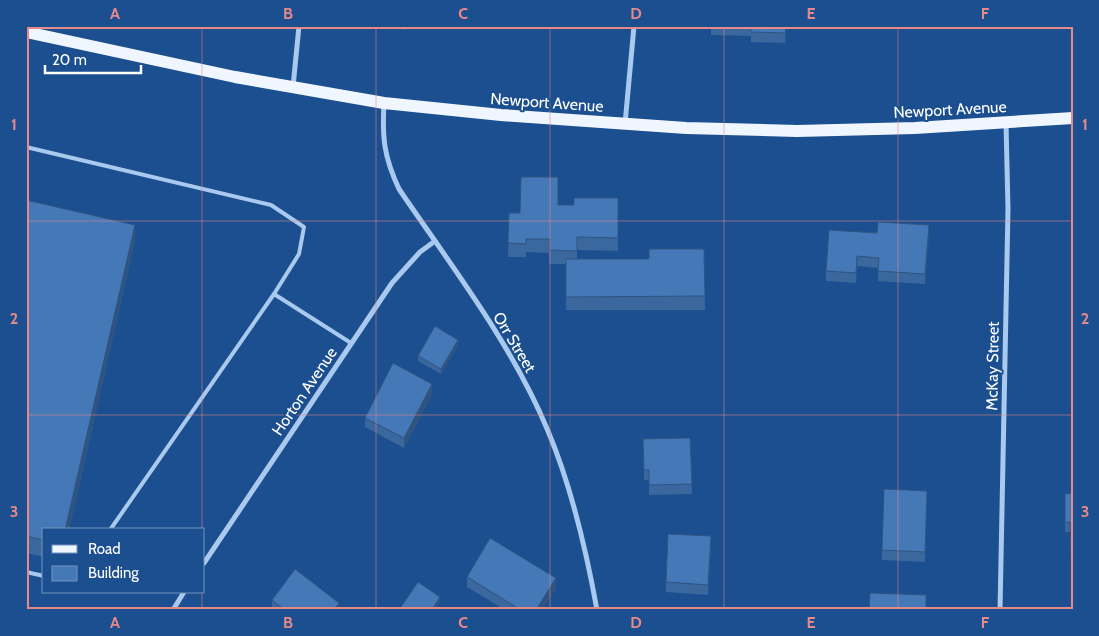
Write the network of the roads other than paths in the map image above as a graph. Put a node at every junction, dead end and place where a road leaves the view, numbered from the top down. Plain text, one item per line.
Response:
1 (299, 26) edge
2 (634, 26) edge
3 (26, 32) edge
4 (293, 87) junction
5 (384, 103) junction
6 (1073, 118) edge
7 (1006, 123) junction
8 (625, 124) junction
9 (26, 147) edge
10 (435, 241) junction
11 (274, 294) junction
12 (351, 343) junction
13 (111, 528) edge
14 (205, 562) edge
15 (26, 572) edge
16 (42, 576) edge
17 (183, 594) edge
18 (173, 610) edge
19 (597, 610) edge
20 (1000, 610) edge

1 - 4 street
2 - 8 street
3 - 4 main road, Newport Avenue
4 - 5 main road, Newport Avenue
5 - 8 main road, Newport Avenue
5 - 10 street, Orr Street
6 - 7 main road, Newport Avenue
7 - 8 main road, Newport Avenue
7 - 20 street, McKay Street
9 - 11 lane
10 - 12 street, Horton Avenue
10 - 19 street, Orr Street
11 - 12 lane
11 - 13 lane
12 - 14 street, Horton Avenue
15 - 16 lane
17 - 18 street

